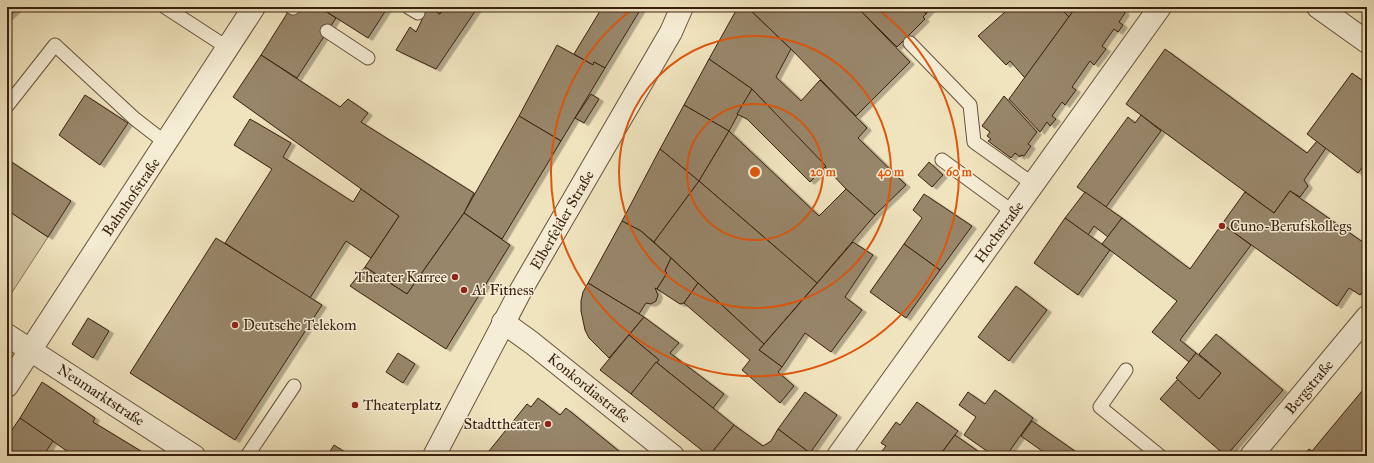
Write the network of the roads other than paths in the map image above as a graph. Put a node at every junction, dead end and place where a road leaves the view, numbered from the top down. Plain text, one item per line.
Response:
1 (165, 7) edge
2 (254, 7) edge
3 (682, 7) edge
4 (1318, 7) edge
5 (1152, 9) edge
6 (328, 31) dead end
7 (1367, 42) edge
8 (910, 43) dead end
9 (228, 48) junction
10 (368, 58) dead end
11 (7, 106) edge
12 (166, 143) junction
13 (942, 160) dead end
14 (1033, 184) junction
15 (1013, 212) junction
16 (1367, 317) edge
17 (503, 322) junction
18 (7, 335) edge
19 (30, 350) junction
20 (1126, 370) dead end
21 (7, 386) edge
22 (294, 386) dead end
23 (194, 456) edge
24 (247, 456) edge
25 (434, 456) edge
26 (673, 456) edge
27 (838, 456) edge
28 (1160, 456) edge
29 (1251, 456) edge

1 - 9 lane
2 - 9 street, Bahnhofstraße
3 - 17 street, Elberfelder Straße
4 - 7 street
5 - 14 street, Hochstraße
6 - 10 lane
8 - 14 lane
9 - 12 street, Bahnhofstraße
11 - 12 lane
12 - 19 street, Bahnhofstraße
13 - 15 lane
14 - 15 street, Hochstraße
15 - 27 street, Hochstraße
16 - 29 street, Bergstraße
17 - 25 street, Elberfelder Straße
17 - 26 street, Konkordiastraße
18 - 19 street, Neumarktstraße
19 - 21 street, Bahnhofstraße
19 - 23 street, Neumarktstraße
20 - 28 lane
22 - 24 lane

